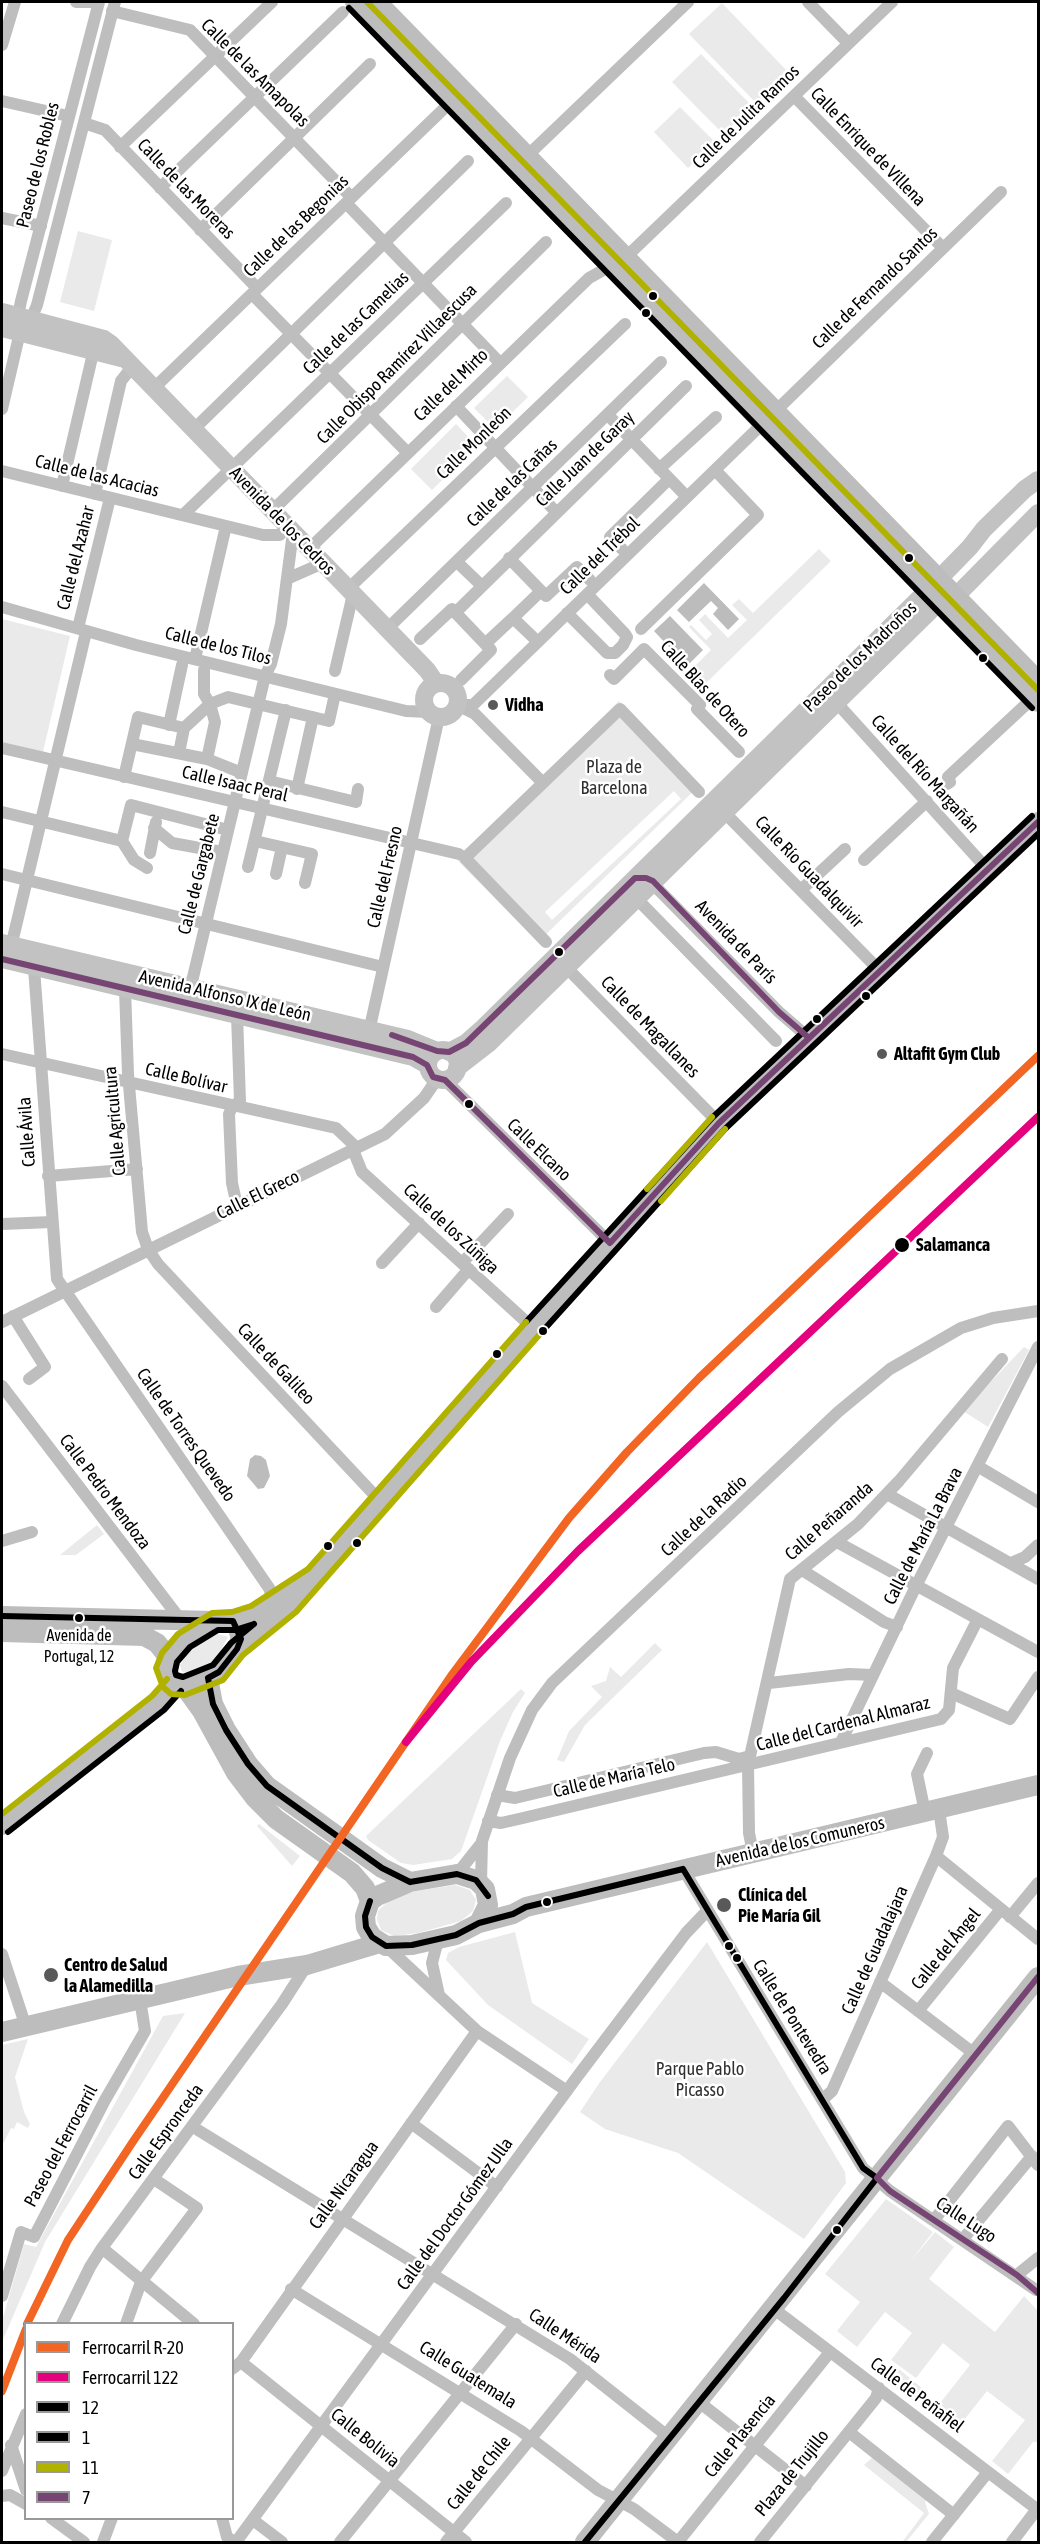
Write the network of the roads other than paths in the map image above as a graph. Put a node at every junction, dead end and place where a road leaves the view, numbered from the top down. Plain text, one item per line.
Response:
1 (15, 2) edge
2 (76, 2) edge
3 (92, 2) edge
4 (99, 2) edge
5 (272, 2) edge
6 (377, 2) edge
7 (808, 2) edge
8 (892, 2) edge
9 (682, 3) edge
10 (113, 6) edge
11 (349, 7) edge
12 (848, 43) junction
13 (2, 45) edge
14 (216, 56) junction
15 (370, 64) dead end
16 (456, 95) junction
17 (794, 96) junction
18 (255, 98) junction
19 (2, 101) edge
20 (68, 116) junction
21 (84, 123) junction
22 (294, 138) junction
23 (120, 147) junction
24 (527, 156) junction
25 (468, 161) dead end
26 (160, 188) junction
27 (1001, 192) dead end
28 (348, 200) junction
29 (506, 202) dead end
30 (2, 218) edge
31 (41, 226) junction
32 (200, 230) junction
33 (546, 242) dead end
34 (384, 243) junction
35 (943, 248) junction
36 (618, 261) junction
37 (423, 283) junction
38 (255, 291) junction
39 (16, 324) edge
40 (463, 324) junction
41 (625, 324) dead end
42 (291, 334) junction
43 (94, 350) junction
44 (124, 358) junction
45 (661, 362) dead end
46 (500, 363) junction
47 (329, 374) junction
48 (686, 386) dead end
49 (154, 388) junction
50 (456, 406) junction
51 (2, 409) edge
52 (608, 414) junction
53 (371, 416) junction
54 (716, 417) dead end
55 (769, 417) junction
56 (194, 429) junction
57 (631, 440) junction
58 (495, 449) junction
59 (407, 452) junction
60 (231, 469) junction
61 (659, 469) junction
62 (715, 470) junction
63 (2, 471) edge
64 (1038, 480) edge
65 (665, 483) dead end
66 (62, 486) junction
67 (532, 487) junction
68 (95, 494) junction
69 (687, 497) junction
70 (110, 498) junction
71 (272, 511) junction
72 (556, 512) junction
73 (1038, 513) edge
74 (183, 515) junction
75 (226, 526) junction
76 (289, 528) junction
77 (309, 549) junction
78 (622, 549) dead end
79 (509, 558) junction
80 (457, 562) junction
81 (324, 563) junction
82 (289, 578) junction
83 (590, 580) dead end
84 (482, 586) junction
85 (350, 591) junction
86 (541, 591) junction
87 (941, 591) junction
88 (587, 594) junction
89 (2, 607) edge
90 (457, 611) junction
91 (372, 613) junction
92 (567, 613) junction
93 (513, 618) junction
94 (347, 626) junction
95 (387, 629) junction
96 (640, 629) dead end
97 (82, 630) junction
98 (420, 639) dead end
99 (538, 642) junction
100 (485, 644) junction
101 (195, 659) junction
102 (182, 665) dead end
103 (204, 670) dead end
104 (335, 671) dead end
105 (610, 675) dead end
106 (265, 676) junction
107 (460, 680) dead end
108 (436, 683) junction
109 (1037, 693) edge
110 (335, 694) junction
111 (836, 702) junction
112 (210, 704) junction
113 (258, 704) junction
114 (463, 708) junction
115 (286, 710) junction
116 (434, 714) junction
117 (313, 717) junction
118 (169, 725) junction
119 (184, 728) junction
120 (132, 744) junction
121 (2, 748) edge
122 (179, 753) junction
123 (739, 753) dead end
124 (207, 759) junction
125 (55, 761) junction
126 (242, 772) junction
127 (124, 777) junction
128 (269, 781) junction
129 (543, 783) junction
130 (947, 784) dead end
131 (297, 789) junction
132 (358, 789) dead end
133 (927, 801) junction
134 (234, 802) junction
135 (710, 804) junction
136 (263, 809) junction
137 (2, 812) edge
138 (158, 812) junction
139 (41, 821) junction
140 (1038, 822) edge
141 (154, 828) junction
142 (228, 830) junction
143 (122, 841) junction
144 (255, 841) junction
145 (412, 845) junction
146 (282, 847) junction
147 (845, 849) dead end
148 (222, 852) junction
149 (150, 853) dead end
150 (459, 854) dead end
151 (864, 860) dead end
152 (248, 867) dead end
153 (147, 868) dead end
154 (988, 870) junction
155 (2, 874) edge
156 (276, 874) dead end
157 (27, 880) junction
158 (644, 880) junction
159 (305, 883) dead end
160 (802, 889) junction
161 (636, 898) junction
162 (205, 923) junction
163 (6, 952) edge
164 (557, 954) junction
165 (383, 967) junction
166 (34, 968) junction
167 (881, 972) junction
168 (125, 989) junction
169 (188, 996) junction
170 (237, 1016) junction
171 (368, 1038) junction
172 (809, 1038) junction
173 (776, 1041) dead end
174 (2, 1054) edge
175 (40, 1063) junction
176 (442, 1066) junction
177 (130, 1084) junction
178 (232, 1107) junction
179 (719, 1123) junction
180 (355, 1149) junction
181 (137, 1169) junction
182 (48, 1176) junction
183 (237, 1206) junction
184 (508, 1214) dead end
185 (52, 1222) junction
186 (419, 1223) junction
187 (2, 1224) edge
188 (610, 1243) junction
189 (148, 1249) junction
190 (382, 1263) dead end
191 (466, 1266) junction
192 (64, 1291) junction
193 (436, 1307) dead end
194 (1038, 1311) edge
195 (7, 1319) edge
196 (533, 1328) junction
197 (1038, 1347) edge
198 (1002, 1359) dead end
199 (29, 1379) dead end
200 (2, 1386) edge
201 (979, 1467) junction
202 (887, 1494) junction
203 (381, 1502) junction
204 (1038, 1502) edge
205 (946, 1529) junction
206 (32, 1532) dead end
207 (2, 1541) edge
208 (837, 1542) junction
209 (1038, 1545) edge
210 (1011, 1563) junction
211 (802, 1570) junction
212 (314, 1576) junction
213 (1038, 1579) edge
214 (916, 1586) junction
215 (274, 1601) junction
216 (2, 1616) edge
217 (180, 1619) junction
218 (978, 1619) junction
219 (224, 1621) junction
220 (897, 1627) junction
221 (2, 1632) edge
222 (237, 1649) junction
223 (1038, 1652) edge
224 (169, 1658) junction
225 (873, 1675) junction
226 (1038, 1677) edge
227 (208, 1678) junction
228 (769, 1683) junction
229 (179, 1685) junction
230 (951, 1693) junction
231 (841, 1742) junction
232 (927, 1753) dead end
233 (749, 1761) junction
234 (1038, 1785) edge
235 (497, 1796) junction
236 (932, 1810) junction
237 (488, 1821) junction
238 (2, 1825) edge
239 (482, 1841) junction
240 (753, 1853) junction
241 (936, 1856) junction
242 (683, 1869) junction
243 (457, 1874) junction
244 (410, 1882) junction
245 (1038, 1883) edge
246 (484, 1890) junction
247 (370, 1901) junction
248 (526, 1907) junction
249 (707, 1911) junction
250 (1006, 1913) junction
251 (479, 1923) junction
252 (438, 1940) junction
253 (1038, 1940) edge
254 (383, 1945) junction
255 (2, 1954) edge
256 (307, 1965) junction
257 (1038, 1979) edge
258 (880, 1982) junction
259 (439, 1995) junction
260 (140, 1999) junction
261 (918, 2011) junction
262 (26, 2026) junction
263 (477, 2031) junction
264 (2, 2032) edge
265 (976, 2055) junction
266 (567, 2091) junction
267 (822, 2100) junction
268 (411, 2123) junction
269 (193, 2127) junction
270 (1035, 2161) edge
271 (877, 2178) junction
272 (154, 2179) junction
273 (497, 2187) junction
274 (342, 2219) junction
275 (934, 2220) junction
276 (963, 2240) junction
277 (1038, 2246) edge
278 (102, 2248) junction
279 (1029, 2265) edge
280 (432, 2276) junction
281 (141, 2282) junction
282 (291, 2289) junction
283 (1037, 2291) edge
284 (2, 2296) edge
285 (774, 2309) junction
286 (176, 2318) edge
287 (63, 2322) edge
288 (127, 2322) edge
289 (516, 2324) junction
290 (382, 2344) junction
291 (830, 2352) junction
292 (237, 2366) edge
293 (586, 2371) junction
294 (879, 2388) junction
295 (463, 2393) junction
296 (699, 2402) junction
297 (24, 2418) edge
298 (322, 2427) junction
299 (849, 2432) junction
300 (531, 2437) junction
301 (670, 2438) junction
302 (11, 2445) junction
303 (755, 2446) junction
304 (2, 2471) edge
305 (988, 2472) junction
306 (390, 2481) junction
307 (24, 2485) edge
308 (806, 2486) junction
309 (6, 2496) edge
310 (619, 2501) junction
311 (24, 2503) edge
312 (1036, 2508) edge
313 (954, 2516) junction
314 (54, 2520) edge
315 (111, 2520) edge
316 (223, 2520) edge
317 (253, 2520) junction
318 (450, 2538) edge
319 (765, 2541) edge
320 (84, 2542) edge
321 (104, 2542) edge
322 (236, 2542) edge
323 (282, 2542) edge
324 (340, 2542) edge
325 (466, 2542) edge
326 (585, 2542) edge
327 (678, 2542) edge
328 (932, 2542) edge
329 (1012, 2542) edge

1 - 13 street
2 - 3 street
4 - 20 street, Paseo de los Robles
5 - 14 street
6 - 16 main road
7 - 12 street
8 - 12 street, Calle de Julita Ramos
9 - 24 street
10 - 14 street, Calle de las Amapolas
10 - 21 street, Paseo de los Robles
11 - 16 main road
11 - 18 street
12 - 17 street, Calle de Julita Ramos
14 - 18 street, Calle de las Amapolas
14 - 23 street
15 - 22 street
16 - 24 main road
16 - 28 street, Calle de las Begonias
16 - 36 main road
17 - 35 street, Calle Enrique de Villena
17 - 36 street, Calle de Julita Ramos
18 - 22 street, Calle de las Amapolas
18 - 26 street
19 - 20 street
20 - 31 street, Paseo de los Robles
21 - 23 street, Calle de las Moreras
21 - 39 street, Paseo de los Robles
22 - 28 street, Calle de las Amapolas
22 - 32 street
23 - 26 street, Calle de las Moreras
24 - 36 main road
25 - 34 street
26 - 32 street, Calle de las Moreras
27 - 35 street, Calle de Fernando Santos
28 - 34 street, Calle de las Amapolas
28 - 38 street, Calle de las Begonias
29 - 37 street, Calle de las Camelias
30 - 31 street
31 - 39 street, Paseo de los Robles
32 - 38 street, Calle de las Moreras
33 - 40 street, Calle Obispo Ramírez Villaescusa
34 - 37 street, Calle de las Amapolas
34 - 42 street
35 - 55 street, Calle de Fernando Santos
36 - 46 street, Calle del Mirto
36 - 55 main road
37 - 40 street, Calle de las Amapolas
37 - 47 street, Calle de las Camelias
38 - 42 street, Calle de las Moreras
38 - 49 street, Calle de las Begonias
39 - 43 main road, Avenida de los Cedros
39 - 44 main road, Avenida de los Cedros
39 - 51 street, Paseo de los Robles
40 - 46 street, Calle de las Amapolas
40 - 53 street, Calle Obispo Ramírez Villaescusa
41 - 58 street, Calle Monleón
42 - 47 street, Calle de las Moreras
42 - 56 street
43 - 44 main road, Avenida de los Cedros
43 - 66 street
44 - 49 main road, Avenida de los Cedros
44 - 68 street
45 - 52 street, Calle de las Cañas
46 - 50 street, Calle del Mirto
47 - 53 street, Calle de las Moreras
47 - 60 street, Calle de las Camelias
48 - 57 street, Calle Juan de Garay
49 - 56 main road, Avenida de los Cedros
50 - 58 street
50 - 59 street, Calle del Mirto
52 - 57 street
52 - 67 street, Calle de las Cañas
53 - 59 street, Calle de las Moreras
53 - 71 street, Calle Obispo Ramírez Villaescusa
54 - 61 street
55 - 62 street, Calle del Trébol
55 - 87 main road
56 - 60 main road, Avenida de los Cedros
57 - 61 street
57 - 72 street, Calle Juan de Garay
58 - 67 street
58 - 85 street, Calle Monleón
59 - 77 street, Calle del Mirto
60 - 71 main road, Avenida de los Cedros
60 - 74 street
61 - 69 street
62 - 69 street, Calle del Trébol
62 - 96 street
63 - 66 street, Calle de las Acacias
64 - 87 main road, Paseo de los Madroños
65 - 78 street
66 - 68 street, Calle de las Acacias
67 - 72 street
67 - 80 street, Calle de las Cañas
68 - 70 street, Calle de las Acacias
69 - 88 street, Calle del Trébol
70 - 74 street, Calle de las Acacias
70 - 97 street, Calle del Azahar
71 - 76 main road, Avenida de los Cedros
72 - 79 street, Calle Juan de Garay
73 - 87 main road, Paseo de los Madroños
74 - 75 street, Calle de las Acacias
75 - 76 street, Calle de las Acacias
75 - 101 street
76 - 77 main road, Avenida de los Cedros
76 - 82 street, Calle de Gargabete
77 - 81 main road, Avenida de los Cedros
79 - 84 street, Calle Juan de Garay
79 - 86 street
80 - 84 street
80 - 95 street, Calle de las Cañas
81 - 82 street
81 - 85 main road, Avenida de los Cedros
82 - 106 street, Calle de Gargabete
83 - 86 street
84 - 90 street, Calle Juan de Garay
85 - 91 main road, Avenida de los Cedros
85 - 94 street
86 - 93 street
87 - 109 main road
87 - 111 main road, Paseo de los Madroños
87 - 135 main road, Paseo de los Madroños
88 - 92 street, Calle del Trébol
88 - 92 street
89 - 97 street, Calle de los Tilos
90 - 98 street, Calle Juan de Garay
90 - 100 street
91 - 94 street
91 - 95 main road, Avenida de los Cedros
92 - 99 street, Calle del Trébol
93 - 99 street
93 - 100 street
94 - 104 street
95 - 108 main road, Avenida de los Cedros
97 - 101 street, Calle de los Tilos
97 - 125 street
99 - 114 street, Calle del Trébol
100 - 107 street
101 - 106 street, Calle de los Tilos
102 - 118 street
103 - 112 street
105 - 123 street, Calle Blas de Otero
106 - 110 street, Calle de los Tilos
106 - 113 street, Calle de Gargabete
108 - 114 main road
108 - 116 main road
109 - 130 street
110 - 116 street, Calle de los Tilos
110 - 117 street
111 - 133 street, Calle del Río Margañán
111 - 135 main road, Paseo de los Madroños
112 - 113 street
112 - 119 street
112 - 124 street
113 - 115 street
113 - 126 street, Calle de Gargabete
114 - 116 main road
114 - 129 street
115 - 117 street
115 - 128 street
116 - 145 street, Calle del Fresno
117 - 131 street
118 - 119 street
118 - 120 street
119 - 122 street
120 - 122 street
120 - 127 street
121 - 125 street, Calle Isaac Peral
122 - 124 street
124 - 126 street
125 - 127 street, Calle Isaac Peral
125 - 139 street
126 - 134 street, Calle de Gargabete
127 - 134 street, Calle Isaac Peral
128 - 131 street
128 - 136 street
129 - 135 street
129 - 164 street
131 - 132 street
133 - 151 street
133 - 154 street, Calle del Río Margañán
134 - 136 street, Calle Isaac Peral
134 - 142 street, Calle de Gargabete
135 - 158 main road
135 - 160 street, Calle Río Guadalquivir
136 - 144 street
136 - 145 street, Calle Isaac Peral
137 - 139 street
138 - 141 street
138 - 142 street
138 - 143 street
139 - 143 street
139 - 157 street
140 - 154 main road
141 - 148 street
141 - 149 street
142 - 148 street, Calle de Gargabete
143 - 153 street
144 - 146 street
144 - 152 street
145 - 150 street, Calle Isaac Peral
145 - 165 street, Calle del Fresno
146 - 156 street
146 - 159 street
147 - 160 street
148 - 162 street, Calle de Gargabete
154 - 167 main road
155 - 157 street
157 - 162 street
157 - 163 street
158 - 161 main road
158 - 164 main road
158 - 172 street, Avenida de París
160 - 167 street, Calle Río Guadalquivir
161 - 164 main road
161 - 173 street
162 - 165 street
162 - 169 street, Calle de Gargabete
163 - 166 main road, Avenida Alfonso IX de León
163 - 169 main road, Avenida Alfonso IX de León
164 - 176 main road, Calle El Greco
164 - 179 street, Calle de Magallanes
165 - 171 street, Calle del Fresno
166 - 168 main road, Avenida Alfonso IX de León
166 - 175 street, Calle Ávila
167 - 172 main road
168 - 169 main road, Avenida Alfonso IX de León
168 - 177 street, Calle Agricultura
169 - 170 main road, Avenida Alfonso IX de León
169 - 171 main road, Avenida Alfonso IX de León
170 - 171 main road, Avenida Alfonso IX de León
170 - 178 street
171 - 176 main road, Avenida Alfonso IX de León
172 - 179 main road
174 - 175 street, Calle Bolívar
175 - 177 street, Calle Bolívar
175 - 182 street, Calle Ávila
176 - 180 street, Calle El Greco
176 - 188 street, Calle Elcano
177 - 178 street, Calle Bolívar
177 - 181 street, Calle Agricultura
178 - 180 street, Calle Bolívar
178 - 183 street
179 - 188 main road
180 - 183 street, Calle El Greco
180 - 186 street, Calle de los Zúñiga
181 - 182 street
181 - 189 street, Calle Agricultura
182 - 185 street, Calle Ávila
183 - 189 street, Calle El Greco
184 - 191 street
185 - 187 street
185 - 192 street, Calle Ávila
186 - 190 street
186 - 191 street, Calle de los Zúñiga
188 - 196 main road
189 - 192 street, Calle El Greco
189 - 203 street, Calle de Galileo
191 - 193 street
191 - 196 street, Calle de los Zúñiga
192 - 195 street, Calle El Greco
192 - 215 street, Calle de Torres Quevedo
194 - 235 street, Calle de la Radio
195 - 199 street
196 - 203 main road
197 - 201 street, Calle de María La Brava
198 - 202 street, Calle Peñaranda
200 - 217 street, Calle Pedro Mendoza
201 - 204 street
201 - 205 street, Calle de María La Brava
202 - 205 street
202 - 208 street, Calle Peñaranda
203 - 212 main road
205 - 210 street
205 - 214 street, Calle de María La Brava
206 - 207 street
208 - 211 street, Calle Peñaranda
208 - 214 street
209 - 210 street
210 - 213 street
211 - 220 street
211 - 228 street, Calle Peñaranda
212 - 215 main road
212 - 222 main road
214 - 218 street
214 - 220 street, Calle de María La Brava
215 - 219 main road
216 - 217 main road
217 - 219 main road
218 - 223 street
218 - 230 street
219 - 222 main road
219 - 224 main road
220 - 225 street, Calle de María La Brava
221 - 224 main road
222 - 227 main road
224 - 229 main road
225 - 228 street
225 - 231 street, Calle de María La Brava
226 - 230 street
227 - 229 main road
227 - 244 main road
228 - 233 street, Calle Peñaranda
229 - 238 main road
229 - 247 main road
230 - 231 street, Calle del Cardenal Almaraz
231 - 233 street, Calle del Cardenal Almaraz
232 - 236 street, Calle de Guadalajara
233 - 235 street
233 - 237 street, Calle de María Telo
233 - 240 street, Calle Peñaranda
234 - 236 main road, Avenida de los Comuneros
235 - 237 street, Calle de la Radio
236 - 240 main road, Avenida de los Comuneros
236 - 241 street, Calle de Guadalajara
237 - 239 street, Calle de la Radio
239 - 243 street, Calle de la Radio
239 - 246 street, Calle de la Radio
240 - 242 main road, Avenida de los Comuneros
241 - 250 street
241 - 258 street, Calle de Guadalajara
242 - 248 main road, Avenida de los Comuneros
242 - 249 street, Calle de Pontevedra
243 - 244 main road
243 - 246 main road, Avenida de los Comuneros
244 - 247 main road
245 - 250 street, Calle del Ángel
246 - 248 main road, Avenida de los Comuneros
246 - 251 main road
247 - 254 main road
248 - 251 main road, Avenida de los Comuneros
249 - 266 street, Calle del Doctor Gómez Ulla
249 - 267 street, Calle de Pontevedra
250 - 253 street
250 - 261 street, Calle del Ángel
251 - 252 main road, Avenida de los Comuneros
252 - 254 main road, Avenida de los Comuneros
252 - 259 street
254 - 256 main road
254 - 259 street
255 - 262 street
256 - 260 main road
256 - 269 street, Calle Espronceda
257 - 265 main road
258 - 261 street
258 - 267 street, Calle de Guadalajara
259 - 263 street
260 - 262 main road
260 - 284 street, Paseo del Ferrocarril
261 - 265 street
262 - 264 main road
263 - 266 street
263 - 268 street, Calle Nicaragua
265 - 271 main road
266 - 273 street, Calle del Doctor Gómez Ulla
267 - 271 street, Calle de Pontevedra
268 - 273 street
268 - 274 street, Calle Nicaragua
269 - 272 street, Calle Espronceda
269 - 274 street, Calle Mérida
270 - 275 street
270 - 276 street
271 - 275 street, Calle Lugo
271 - 285 main road
272 - 278 street, Calle Espronceda
272 - 281 street
273 - 280 street, Calle del Doctor Gómez Ulla
274 - 280 street, Calle Mérida
274 - 282 street, Calle Nicaragua
275 - 276 street, Calle Lugo
276 - 279 street, Calle Lugo
277 - 279 street
278 - 281 street
278 - 287 street, Calle Espronceda
279 - 283 street, Calle Lugo
280 - 289 street, Calle Mérida
280 - 290 street, Calle del Doctor Gómez Ulla
281 - 286 street
281 - 288 street
282 - 290 street, Calle Guatemala
282 - 292 street, Calle Nicaragua
285 - 291 street, Calle de Peñafiel
285 - 296 main road
289 - 293 street, Calle Mérida
289 - 295 street
290 - 295 street, Calle Guatemala
290 - 298 street, Calle del Doctor Gómez Ulla
291 - 294 street, Calle de Peñafiel
291 - 303 street, Calle Plasencia
292 - 298 street, Calle Bolivia
293 - 300 street, Calle de Chile
293 - 301 street, Calle Mérida
294 - 299 street, Plaza de Trujillo
294 - 305 street, Calle de Peñafiel
295 - 300 street, Calle Guatemala
295 - 306 street
296 - 301 main road
296 - 303 street
297 - 302 street
298 - 306 street, Calle Bolivia
298 - 317 street, Calle del Doctor Gómez Ulla
299 - 308 street, Plaza de Trujillo
299 - 313 street, Plaza de Trujillo
300 - 310 street, Calle Guatemala
300 - 318 street, Calle de Chile
301 - 310 main road
302 - 304 street
302 - 307 street
303 - 308 street
303 - 327 street, Calle Plasencia
305 - 312 street, Calle de Peñafiel
305 - 313 street
306 - 318 street, Calle Bolivia
306 - 324 street
307 - 309 street
308 - 319 street, Plaza de Trujillo
309 - 311 street
310 - 326 main road
310 - 327 street, Calle Guatemala
312 - 329 street
313 - 328 street
314 - 320 street
315 - 321 street
316 - 322 street
317 - 322 street, Calle del Doctor Gómez Ulla
317 - 323 street
318 - 325 street, Calle Bolivia

